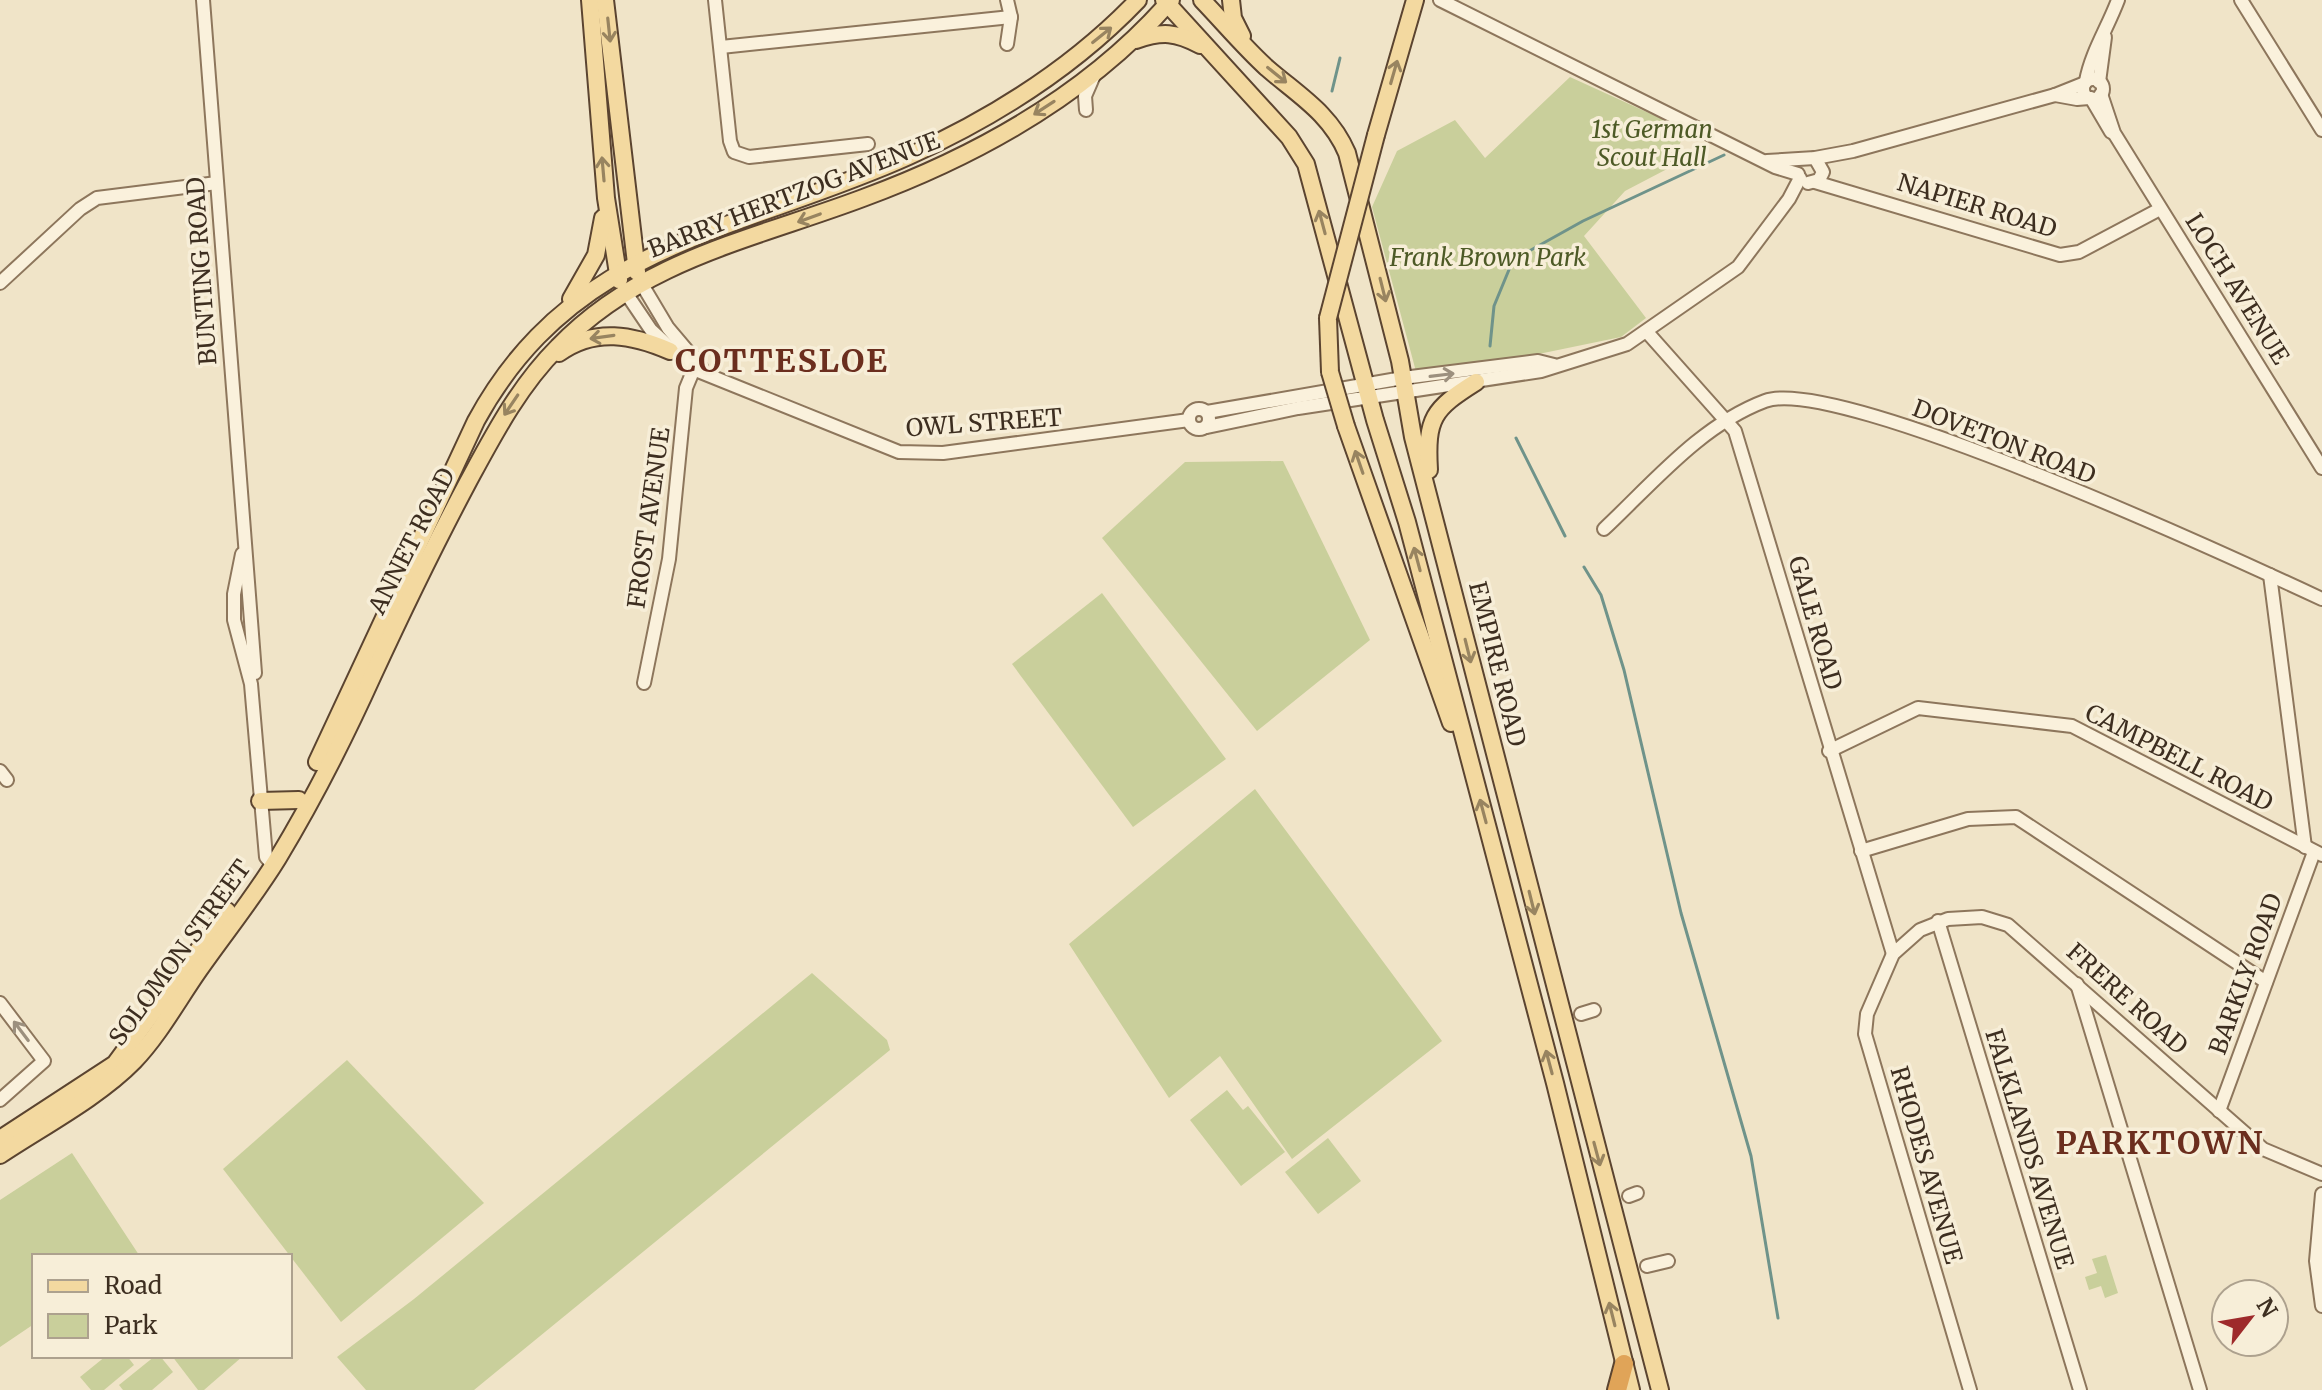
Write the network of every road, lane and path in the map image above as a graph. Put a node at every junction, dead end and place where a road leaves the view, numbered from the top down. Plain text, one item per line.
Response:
1 (203, 0) edge
2 (590, 0) edge
3 (605, 0) edge
4 (715, 0) edge
5 (1007, 0) edge
6 (1138, 0) edge
7 (1202, 0) edge
8 (1231, 0) edge
9 (1440, 0) edge
10 (2118, 0) edge
11 (2241, 0) edge
12 (1167, 1) edge
13 (1414, 4) edge
14 (1011, 17) junction
15 (1129, 42) junction
16 (1007, 44) dead end
17 (721, 47) junction
18 (1249, 49) junction
19 (1209, 50) junction
20 (1097, 70) junction
21 (2092, 89) junction
22 (1086, 110) dead end
23 (2322, 130) edge
24 (868, 144) dead end
25 (1811, 172) junction
26 (217, 183) junction
27 (606, 198) junction
28 (2160, 209) junction
29 (634, 263) junction
30 (616, 274) junction
31 (640, 281) junction
32 (0, 283) edge
33 (624, 290) junction
34 (555, 319) junction
35 (1647, 332) junction
36 (670, 351) junction
37 (1554, 365) junction
38 (698, 366) junction
39 (539, 367) junction
40 (1476, 382) junction
41 (1404, 385) junction
42 (1368, 392) junction
43 (1207, 412) junction
44 (1728, 419) junction
45 (1189, 420) junction
46 (1207, 427) junction
47 (2322, 468) edge
48 (1430, 499) junction
49 (1604, 529) dead end
50 (245, 539) junction
51 (2270, 575) junction
52 (2322, 599) edge
53 (364, 677) junction
54 (644, 683) dead end
55 (1465, 744) junction
56 (1829, 751) junction
57 (327, 754) junction
58 (299, 800) junction
59 (263, 801) junction
60 (1861, 851) junction
61 (2314, 852) edge
62 (272, 858) junction
63 (1938, 921) junction
64 (1893, 954) junction
65 (2266, 982) junction
66 (2077, 983) junction
67 (0, 1003) edge
68 (0, 1100) edge
69 (2219, 1111) junction
70 (0, 1139) edge
71 (0, 1155) edge
72 (2322, 1174) edge
73 (2322, 1194) edge
74 (1668, 1261) dead end
75 (1647, 1266) dead end
76 (2322, 1306) edge
77 (1624, 1364) junction
78 (1617, 1390) edge
79 (1631, 1390) edge
80 (1660, 1390) edge
81 (1970, 1390) edge
82 (2080, 1390) edge
83 (2200, 1390) edge

1 - 26 street, BUNTING ROAD
27 -> 2 main road
3 -> 29 main road
4 - 17 street
5 - 14 street
29 -> 6 main road, BARRY HERTZOG AVENUE
7 - 18 main road, EMPIRE ROAD
8 - 18 main road
9 - 25 street, NAPIER ROAD
10 - 21 street
11 - 23 street
12 - 15 main road, BARRY HERTZOG AVENUE
12 - 19 main road, EMPIRE ROAD
55 -> 13 main road, bridge
14 - 16 street
14 - 17 street
15 - 19 main road
15 - 20 main road, BARRY HERTZOG AVENUE
17 - 24 street
18 -> 41 main road, EMPIRE ROAD
42 -> 19 main road, EMPIRE ROAD
20 - 22 street
20 -> 31 main road, BARRY HERTZOG AVENUE
21 - 25 street
21 - 28 street, LOCH AVENUE
25 - 28 street, NAPIER ROAD
25 - 35 street
26 - 32 street
26 - 50 street, BUNTING ROAD
27 - 30 main road
27 - 34 main road
28 - 47 street, LOCH AVENUE
29 - 30 main road, BARRY HERTZOG AVENUE
29 - 31 main road
30 - 33 main road
30 - 34 main road, ANNET ROAD
31 - 33 main road, BARRY HERTZOG AVENUE
31 - 38 street, OWL STREET
33 - 36 street, OWL STREET
33 - 39 main road, ANNET ROAD
34 - 53 main road, ANNET ROAD
35 - 37 street
35 - 44 street, GALE ROAD
36 - 38 street, OWL STREET
36 -> 39 main road
37 - 40 street
41 -> 37 street
38 - 45 street, OWL STREET
38 - 54 street, FROST AVENUE
39 -> 53 main road, ANNET ROAD
40 - 41 street
40 - 48 main road
41 - 42 street
41 - 48 main road, EMPIRE ROAD
42 - 43 street
42 - 46 street
55 -> 42 main road, EMPIRE ROAD
43 - 45 street
43 - 46 street
44 - 49 street, DOVETON ROAD
44 - 51 street, DOVETON ROAD
44 - 56 street, GALE ROAD
45 - 46 street
48 -> 80 main road, EMPIRE ROAD
50 - 59 street, BUNTING ROAD
50 - 59 street, BUNTING ROAD
51 - 52 street, DOVETON ROAD
51 - 61 street, BARKLY ROAD
53 - 57 main road, ANNET ROAD
77 -> 55 main road, EMPIRE ROAD
56 - 60 street, GALE ROAD
56 - 61 street, CAMPBELL ROAD
57 - 58 main road, ANNET ROAD
57 - 62 main road, ANNET ROAD
58 - 59 main road
58 - 62 main road, ANNET ROAD
59 - 62 street, BUNTING ROAD
60 - 64 street, GALE ROAD
60 - 65 street
61 - 65 street, BARKLY ROAD
62 - 70 main road, SOLOMON STREET
62 - 71 main road, SOLOMON STREET
63 - 64 street, FRERE ROAD
63 - 66 street, FRERE ROAD
63 - 82 street, FALKLANDS AVENUE
64 - 81 street, RHODES AVENUE
65 - 69 street, BARKLY ROAD
66 - 69 street, FRERE ROAD
66 - 83 street
68 -> 67 street
69 - 72 street, FRERE ROAD
73 - 76 street
74 - 75 street
77 - 78 highway
77 - 79 main road, EMPIRE ROAD

